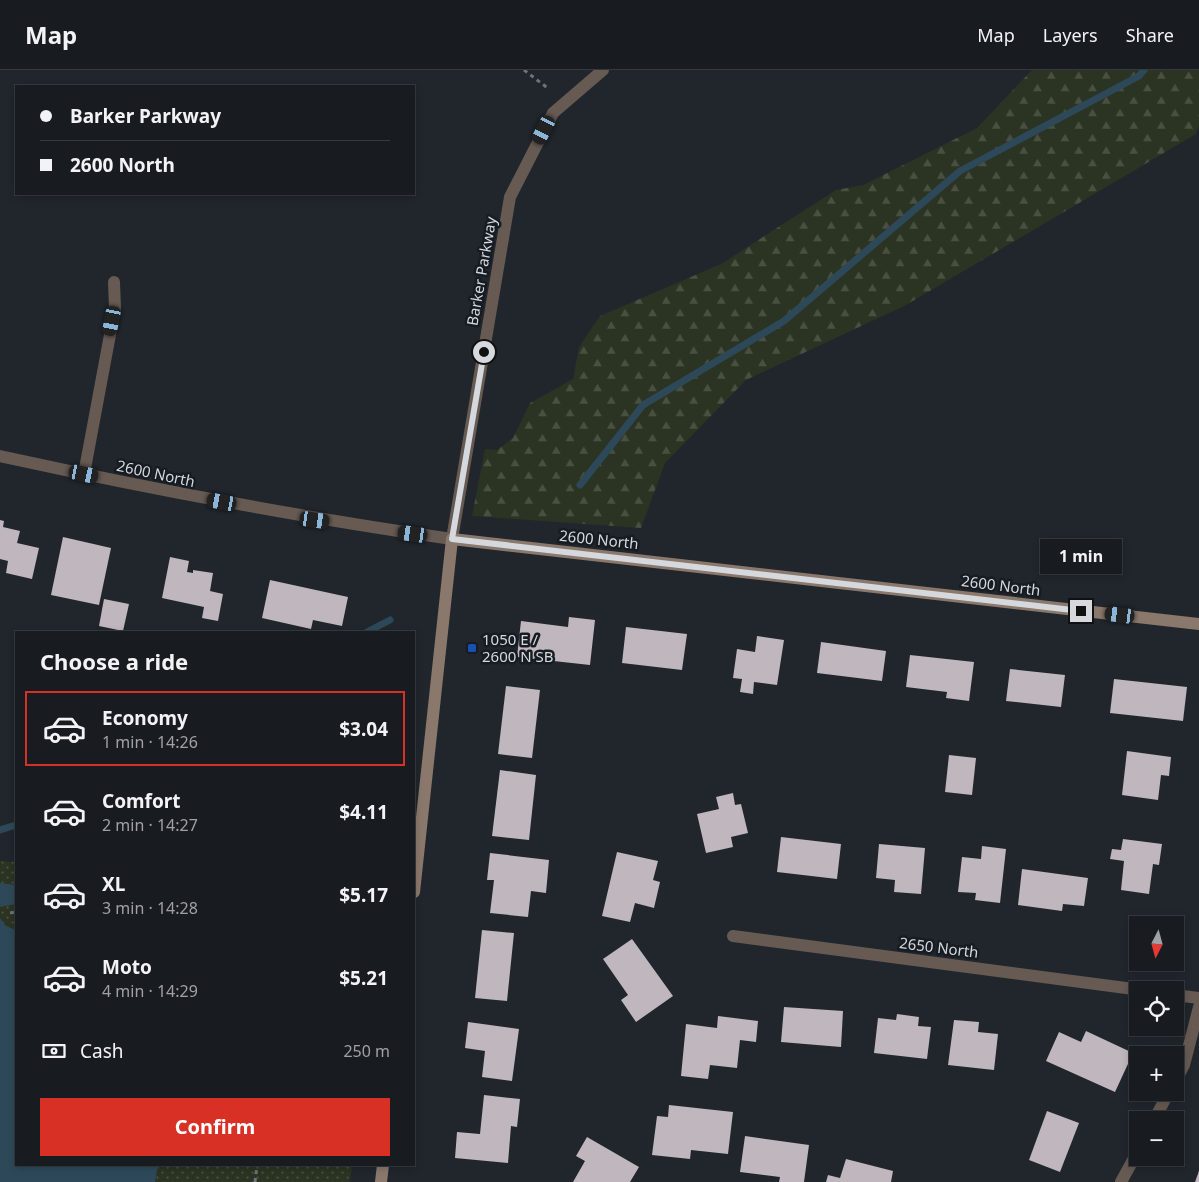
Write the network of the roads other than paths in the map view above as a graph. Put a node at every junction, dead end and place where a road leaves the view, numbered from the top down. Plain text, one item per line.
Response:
1 (603, 70) edge
2 (114, 282) dead end
3 (0, 456) edge
4 (84, 474) junction
5 (452, 539) junction
6 (1199, 624) edge
7 (415, 882) edge
8 (733, 936) dead end
9 (1129, 989) edge
10 (1184, 996) edge
11 (1199, 998) edge
12 (1199, 1007) edge
13 (1184, 1066) edge
14 (383, 1166) edge
15 (1130, 1166) edge
16 (381, 1182) edge
17 (1121, 1182) edge

1 - 5 street, Barker Parkway
2 - 4 street
3 - 4 street, 2600 North
4 - 5 street, 2600 North
5 - 6 main road, 2600 North
5 - 7 main road
8 - 9 street, 2650 North
10 - 11 street
12 - 13 street
14 - 16 main road
15 - 17 street

